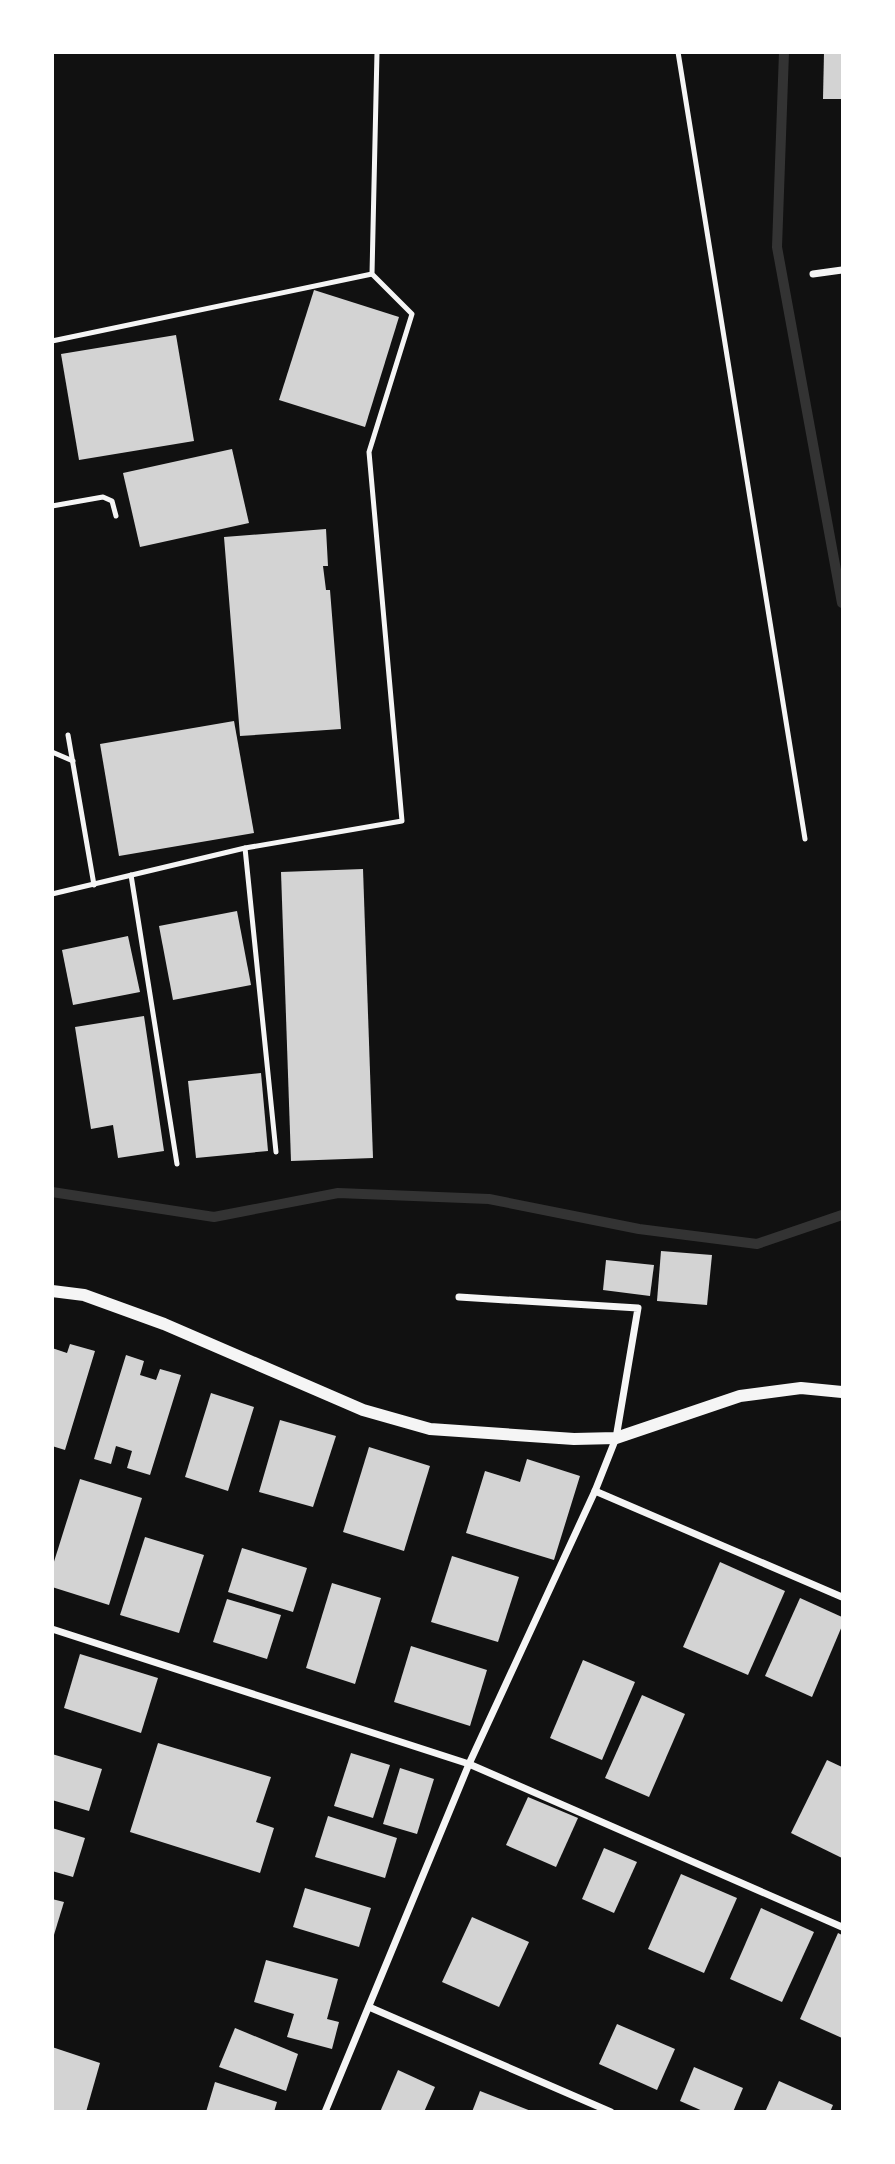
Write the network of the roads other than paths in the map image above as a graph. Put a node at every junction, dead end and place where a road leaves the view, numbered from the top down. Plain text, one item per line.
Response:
1 (377, 52) edge
2 (678, 52) edge
3 (842, 270) edge
4 (372, 274) junction
5 (813, 274) dead end
6 (52, 341) edge
7 (52, 506) edge
8 (116, 516) dead end
9 (68, 735) dead end
10 (52, 751) edge
11 (73, 761) junction
12 (805, 839) dead end
13 (245, 848) junction
14 (131, 875) junction
15 (94, 885) junction
16 (52, 894) edge
17 (276, 1152) dead end
18 (177, 1164) dead end
19 (52, 1291) edge
20 (459, 1297) dead end
21 (842, 1392) edge
22 (616, 1438) junction
23 (595, 1491) junction
24 (842, 1597) edge
25 (52, 1629) edge
26 (469, 1763) junction
27 (842, 1927) edge
28 (369, 2007) junction
29 (325, 2112) edge
30 (611, 2112) edge

1 - 4 lane
2 - 12 lane
3 - 5 street
4 - 6 lane
4 - 13 lane
7 - 8 lane
9 - 11 lane
10 - 11 lane
11 - 15 lane
13 - 14 lane
13 - 17 lane
14 - 15 lane
14 - 18 lane
15 - 16 lane
19 - 22 street
20 - 22 street
21 - 22 street
22 - 23 street
23 - 24 street
23 - 26 street
25 - 26 street
26 - 27 street
26 - 28 street
28 - 29 street
28 - 30 street

